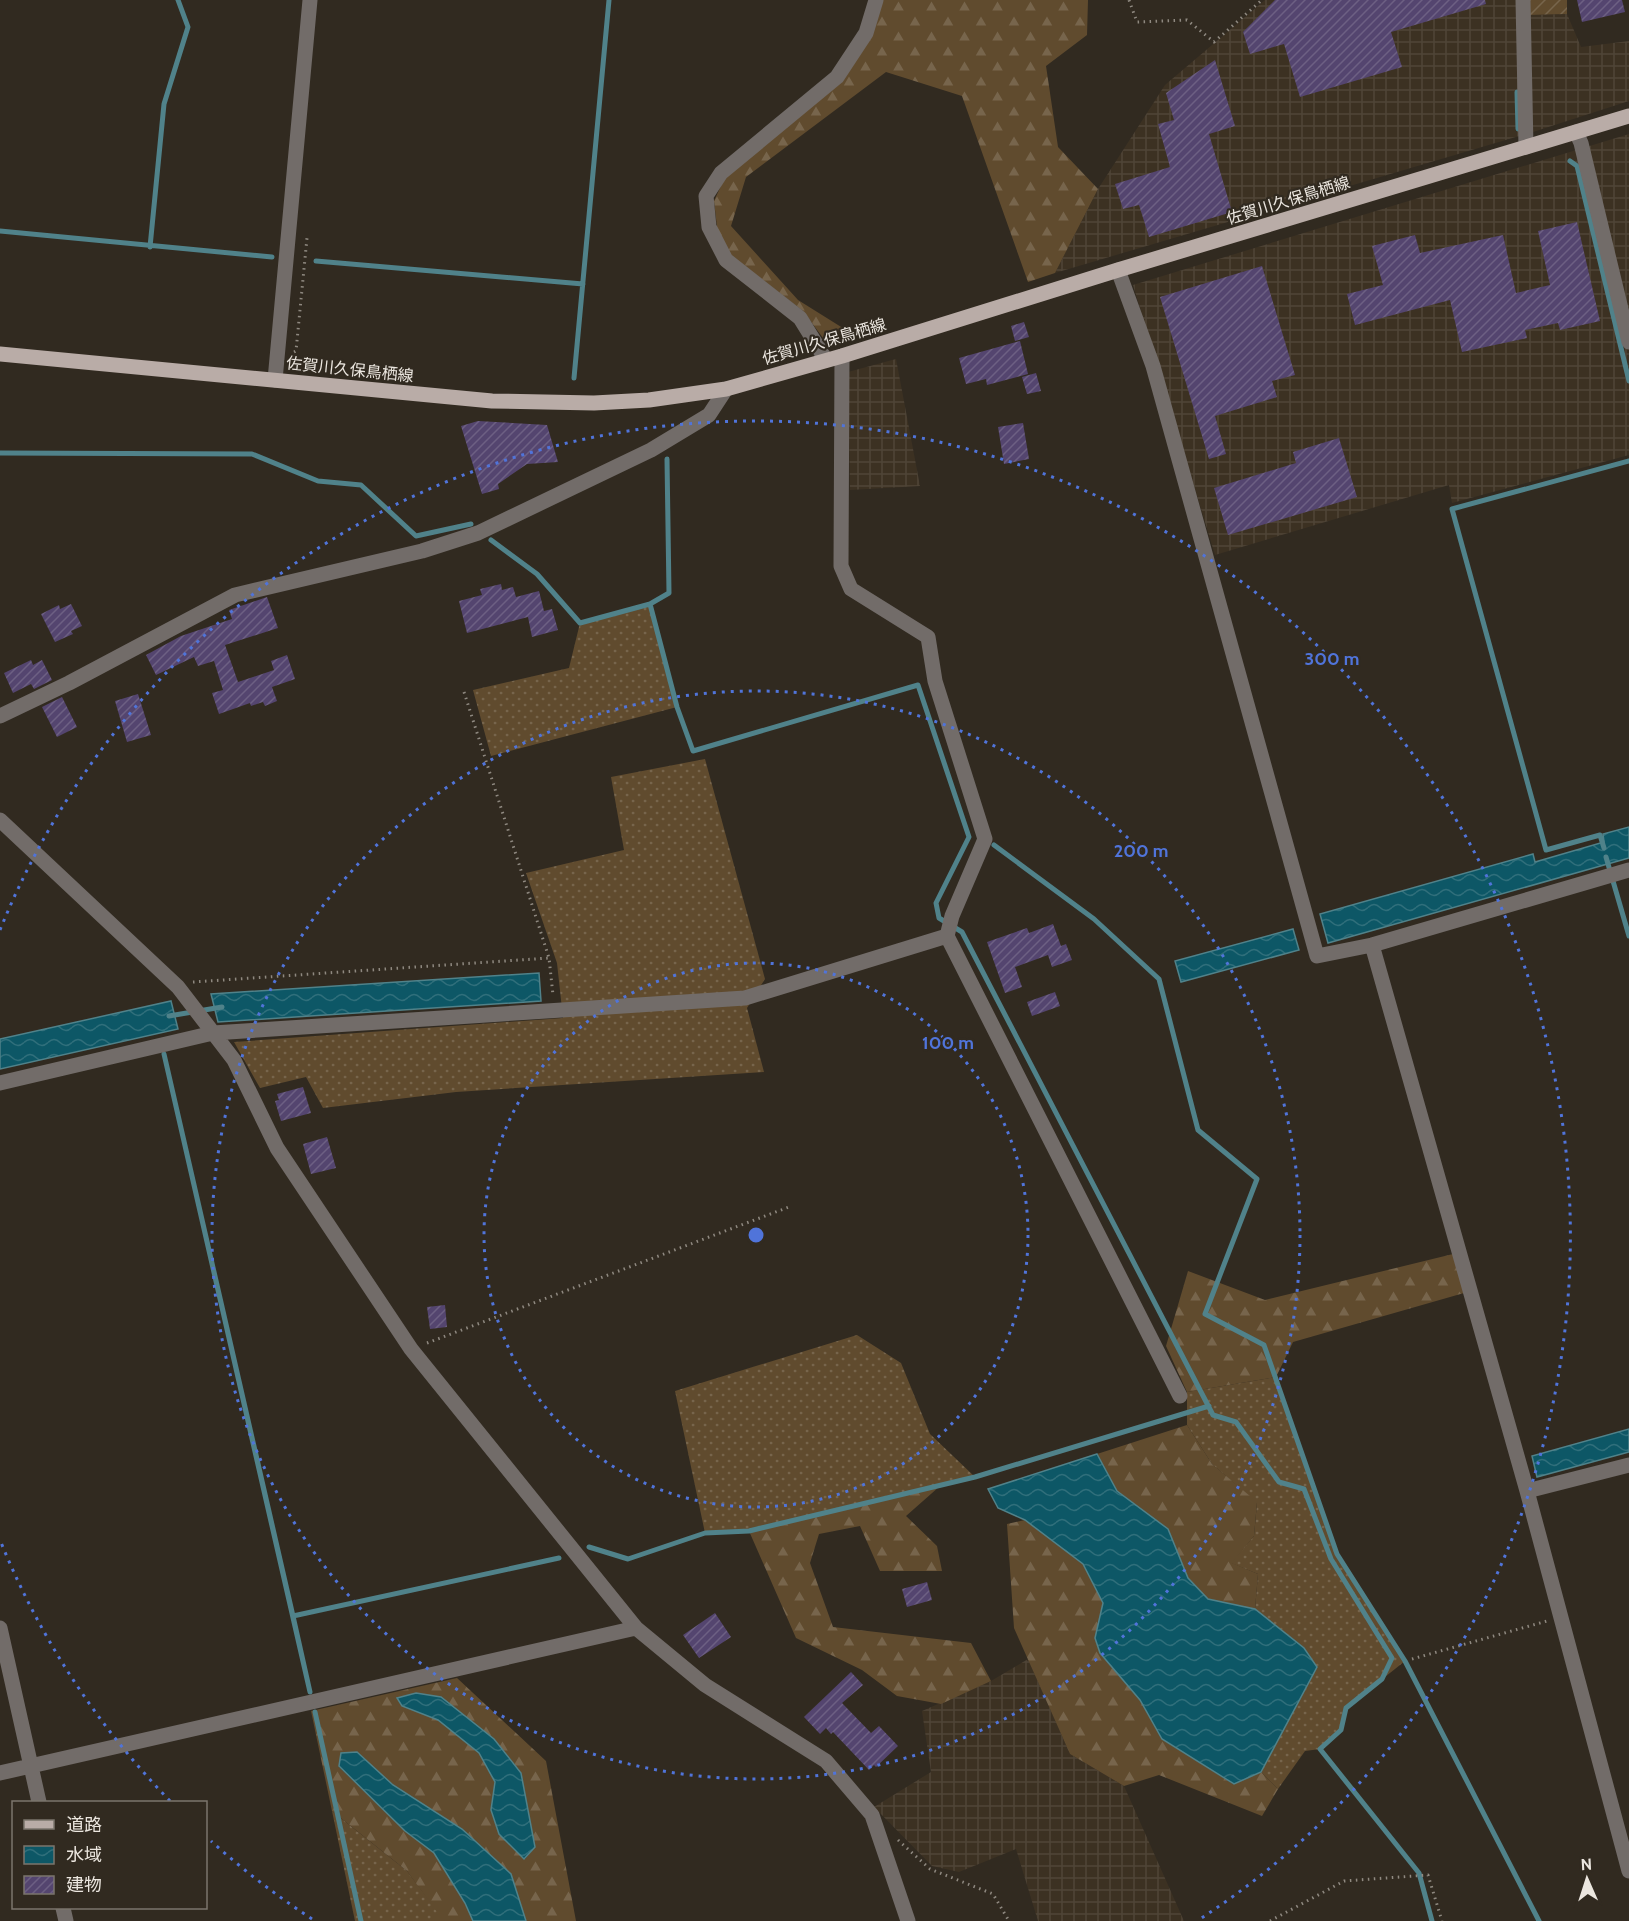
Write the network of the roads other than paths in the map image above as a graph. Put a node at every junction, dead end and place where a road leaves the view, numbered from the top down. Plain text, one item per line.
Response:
1 (310, 0) edge
2 (876, 0) edge
3 (1523, 0) edge
4 (1629, 116) edge
5 (1576, 132) junction
6 (1526, 147) junction
7 (1118, 270) junction
8 (1629, 342) edge
9 (0, 354) edge
10 (842, 356) junction
11 (826, 360) junction
12 (275, 380) junction
13 (726, 389) junction
14 (0, 716) edge
15 (0, 820) edge
16 (1629, 870) edge
17 (947, 936) junction
18 (1371, 945) junction
19 (213, 1033) junction
20 (0, 1083) edge
21 (1180, 1396) dead end
22 (1629, 1465) edge
23 (1527, 1491) junction
24 (0, 1628) edge
25 (636, 1628) junction
26 (31, 1766) junction
27 (0, 1773) edge
28 (39, 1801) edge
29 (1629, 1871) edge
30 (908, 1921) edge

1 - 12 street
2 - 11 street
3 - 6 street
4 - 5 main road, 佐賀川久保鳥栖線
5 - 6 main road, 佐賀川久保鳥栖線
5 - 8 street
6 - 7 main road, 佐賀川久保鳥栖線
7 - 10 main road, 佐賀川久保鳥栖線
7 - 18 street
9 - 12 main road, 佐賀川久保鳥栖線
10 - 11 main road, 佐賀川久保鳥栖線
10 - 17 street
11 - 13 main road, 佐賀川久保鳥栖線
12 - 13 main road, 佐賀川久保鳥栖線
13 - 14 street
15 - 19 street
16 - 18 street
17 - 19 street
17 - 21 street
18 - 23 street
19 - 20 street
19 - 25 street
22 - 23 street
23 - 29 street
24 - 26 street
25 - 26 street
25 - 30 street
26 - 27 street
26 - 28 street

